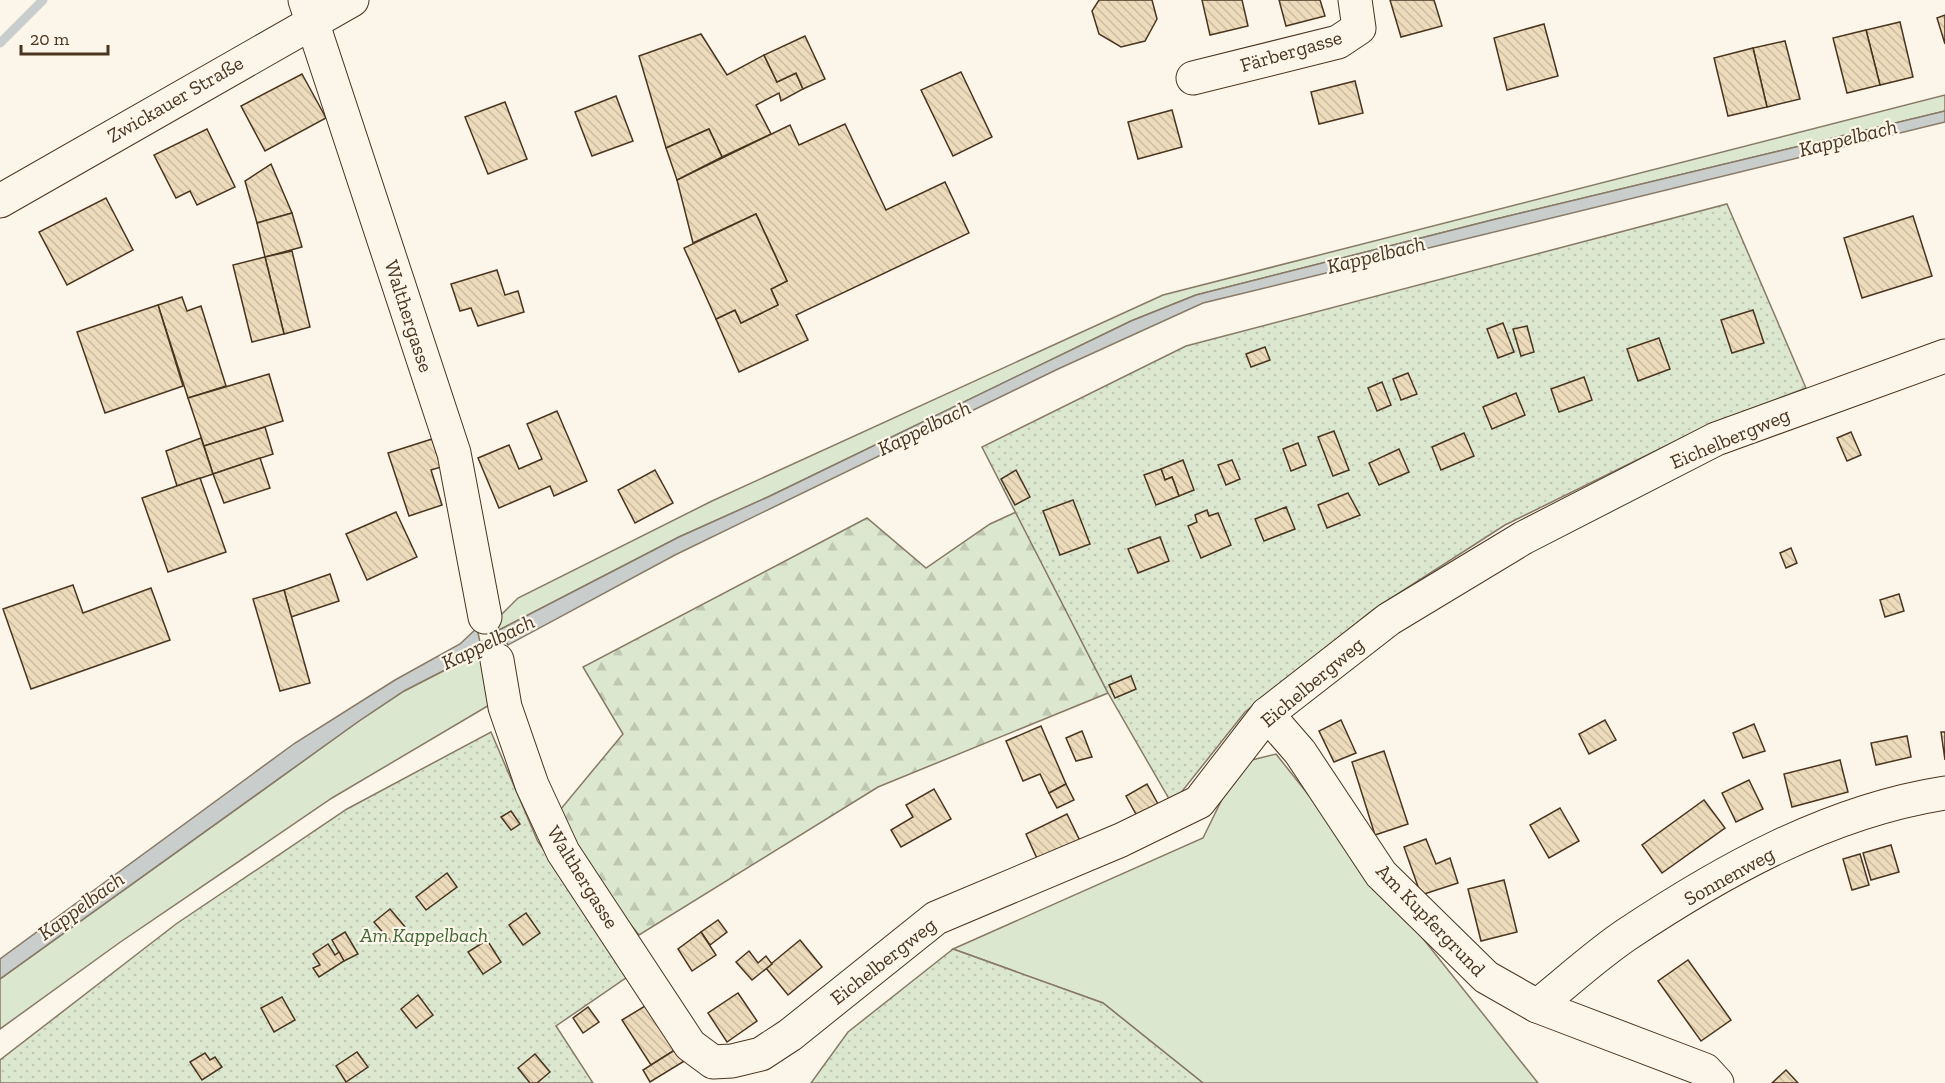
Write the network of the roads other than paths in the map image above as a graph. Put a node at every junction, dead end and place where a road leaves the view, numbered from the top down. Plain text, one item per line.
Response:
1 (352, 0) edge
2 (1355, 0) edge
3 (310, 10) edge
4 (1193, 78) dead end
5 (0, 201) edge
6 (1945, 356) edge
7 (484, 616) dead end
8 (497, 660) dead end
9 (1267, 714) junction
10 (1945, 794) edge
11 (1537, 1006) junction
12 (690, 1045) joint
13 (1717, 1083) edge

1 - 3 street, Zwickauer Straße
2 - 4 street, Färbergasse
3 - 5 street, Zwickauer Straße
3 - 7 street, Walthergasse
6 - 9 street, Eichelbergweg
8 - 12 street, Walthergasse
9 - 11 street, Am Kupfergrund
9 - 12 street, Eichelbergweg
10 - 11 street, Sonnenweg
11 - 13 street, Am Kupfergrund

